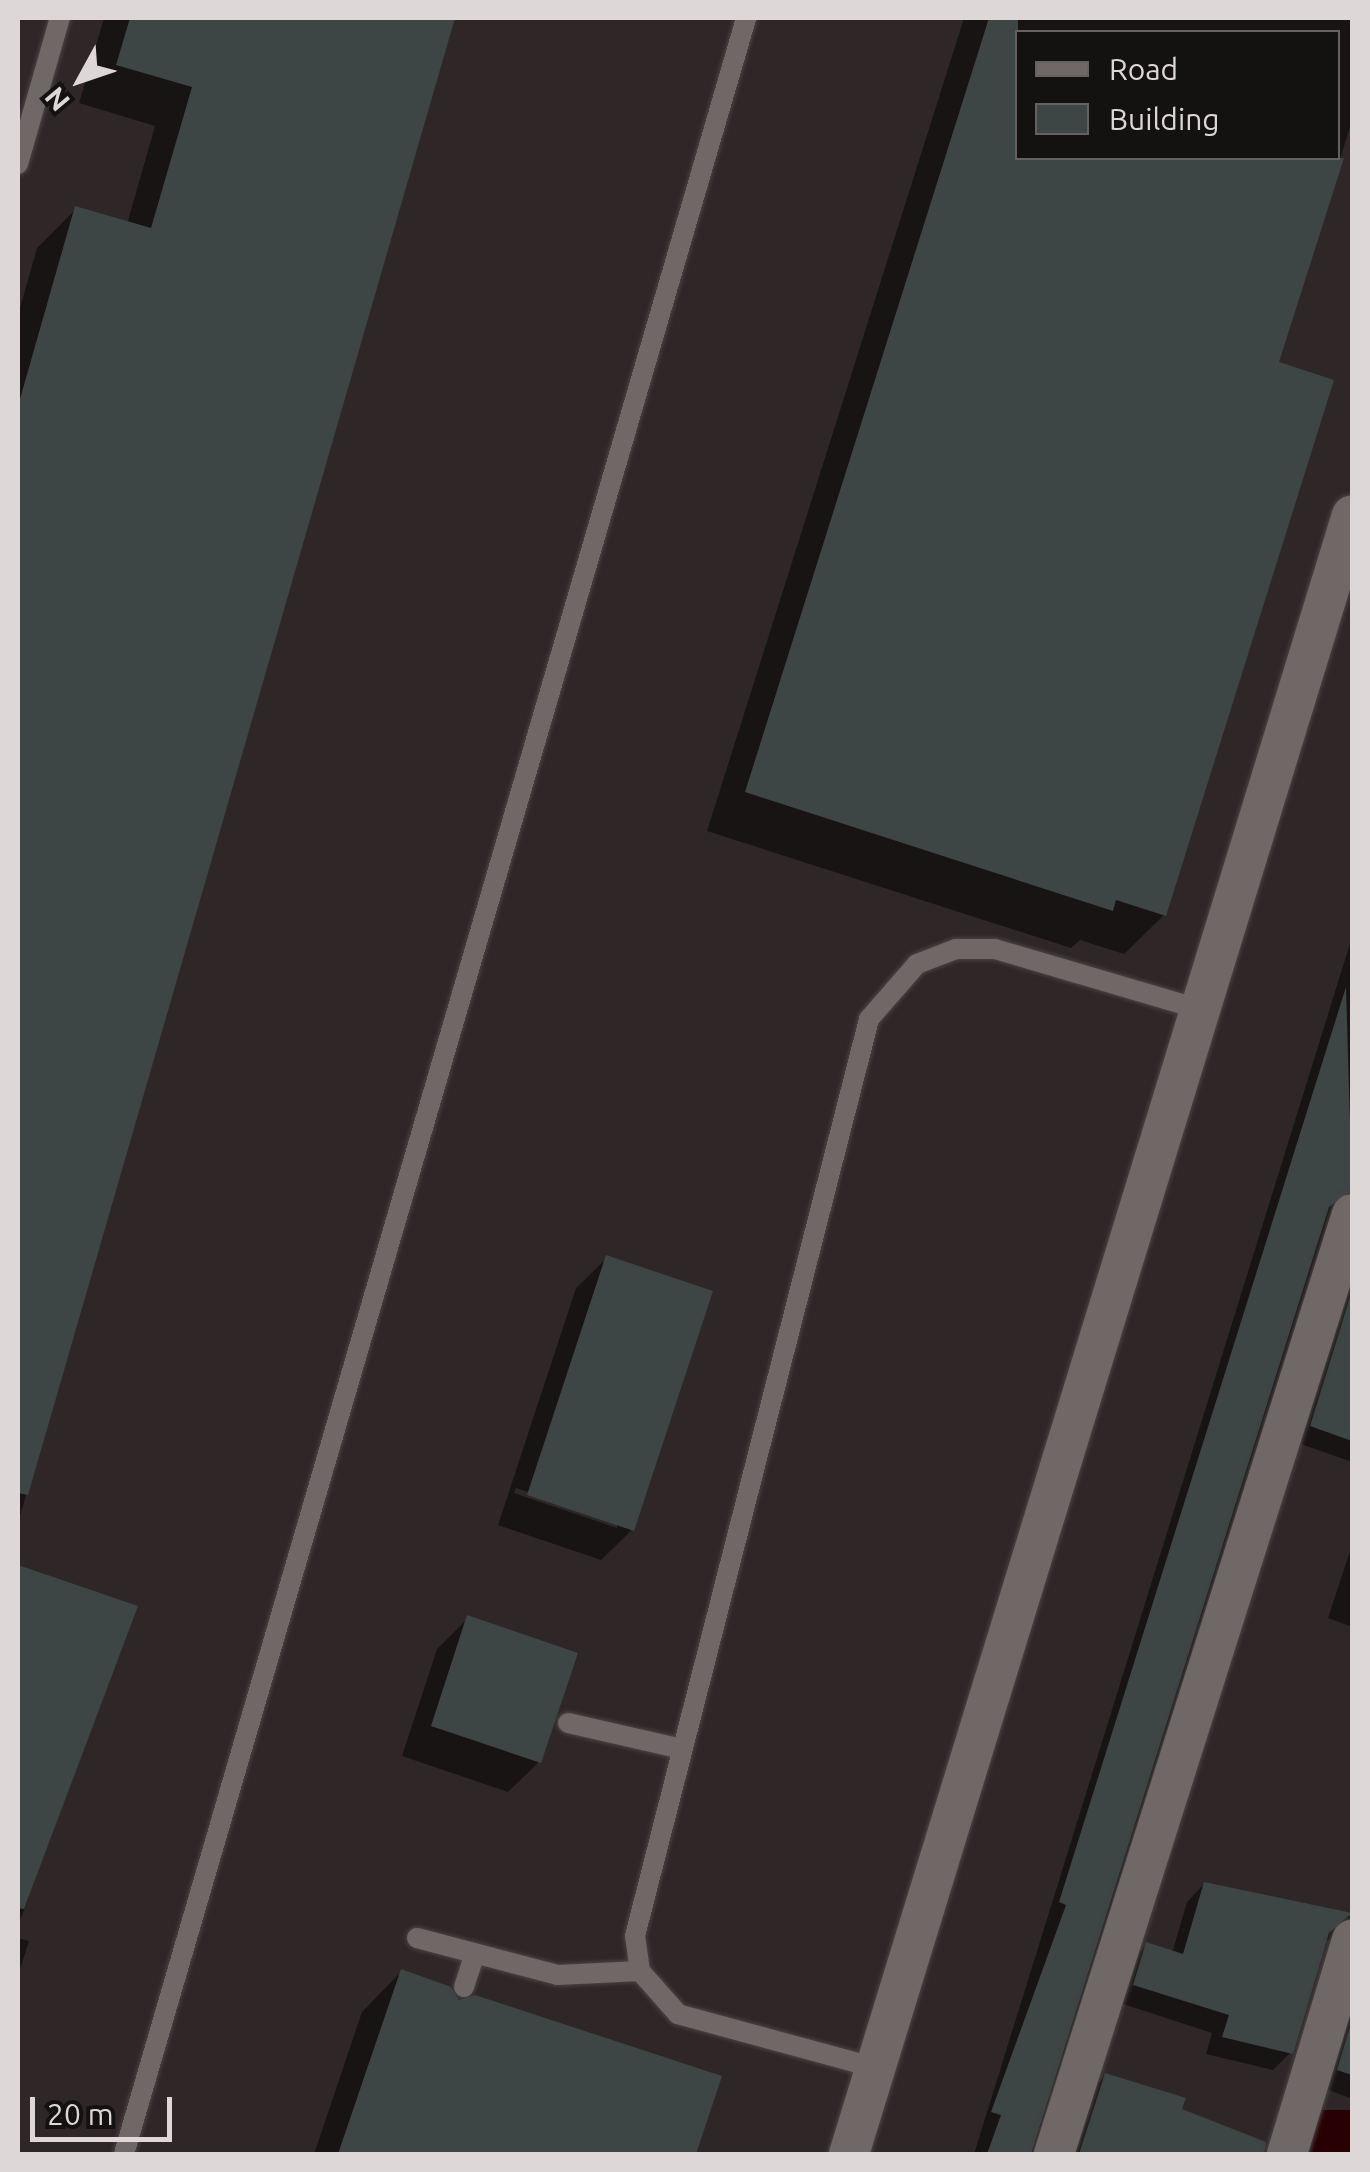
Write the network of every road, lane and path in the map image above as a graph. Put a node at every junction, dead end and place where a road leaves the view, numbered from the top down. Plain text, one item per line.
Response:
1 (60, 18) edge
2 (746, 18) edge
3 (18, 164) edge
4 (1352, 515) edge
5 (1202, 1010) junction
6 (1352, 1214) edge
7 (568, 1723) dead end
8 (682, 1750) junction
9 (417, 1938) dead end
10 (1352, 1940) edge
11 (475, 1954) junction
12 (640, 1971) junction
13 (464, 1987) dead end
14 (880, 2069) junction
15 (124, 2154) edge
16 (849, 2154) edge
17 (1054, 2154) edge
18 (1287, 2154) edge

1 - 3 lane
2 - 15 lane
4 - 5 street
5 - 8 lane
5 - 14 street
6 - 17 street
7 - 8 lane
8 - 12 lane
9 - 11 lane
10 - 18 street
11 - 12 lane
11 - 13 lane
12 - 14 lane
14 - 16 street

